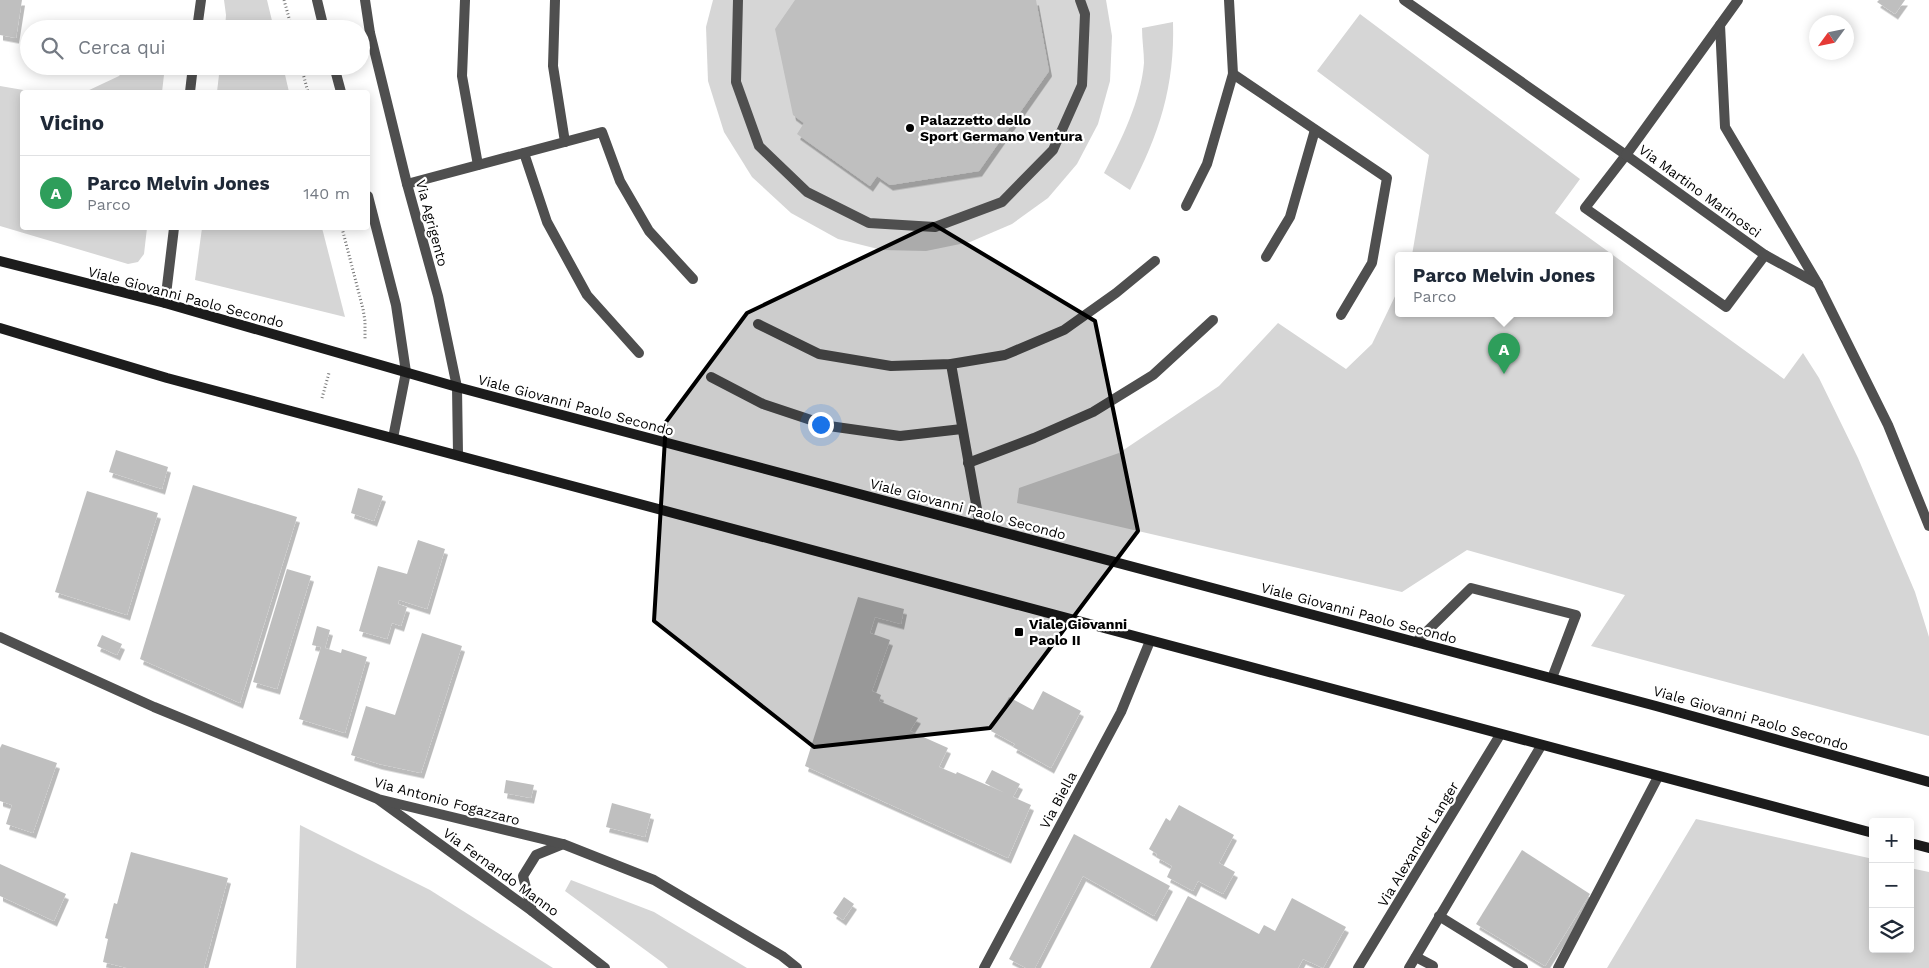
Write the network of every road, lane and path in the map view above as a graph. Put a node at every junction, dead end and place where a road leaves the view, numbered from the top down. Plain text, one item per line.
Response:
1 (200, 0) edge
2 (284, 0) edge
3 (317, 0) edge
4 (365, 0) edge
5 (465, 0) edge
6 (555, 0) edge
7 (738, 0) edge
8 (1080, 0) edge
9 (1229, 0) edge
10 (1404, 0) edge
11 (1738, 0) edge
12 (198, 20) edge
13 (290, 20) edge
14 (322, 20) edge
15 (368, 20) edge
16 (1720, 25) junction
17 (370, 33) edge
18 (1233, 74) junction
19 (192, 75) edge
20 (303, 75) edge
21 (336, 75) edge
22 (190, 90) edge
23 (307, 90) edge
24 (340, 90) edge
25 (1314, 130) junction
26 (565, 142) junction
27 (524, 153) junction
28 (1626, 155) junction
29 (478, 165) junction
30 (407, 184) junction
31 (370, 204) edge
32 (1186, 206) dead end
33 (174, 230) edge
34 (342, 230) edge
35 (1765, 254) junction
36 (1266, 257) dead end
37 (0, 261) edge
38 (1155, 261) dead end
39 (693, 279) dead end
40 (1818, 284) junction
41 (164, 303) junction
42 (1342, 315) dead end
43 (1213, 320) dead end
44 (758, 324) dead end
45 (0, 328) edge
46 (335, 352) junction
47 (639, 353) dead end
48 (364, 360) junction
49 (951, 364) junction
50 (406, 372) junction
51 (711, 377) dead end
52 (458, 387) junction
53 (316, 418) junction
54 (962, 430) junction
55 (393, 438) junction
56 (458, 454) junction
57 (968, 463) junction
58 (980, 526) junction
59 (1929, 526) edge
60 (0, 636) edge
61 (1150, 641) junction
62 (1416, 642) junction
63 (1552, 678) junction
64 (1500, 735) junction
65 (1541, 746) junction
66 (1658, 777) junction
67 (1929, 782) edge
68 (378, 799) junction
69 (1869, 832) edge
70 (563, 844) junction
71 (1914, 844) edge
72 (1929, 848) edge
73 (532, 911) junction
74 (1439, 916) junction
75 (1416, 957) junction
76 (605, 968) edge
77 (797, 968) edge
78 (984, 968) edge
79 (1358, 968) edge
80 (1409, 968) edge
81 (1432, 968) edge
82 (1523, 968) edge
83 (1558, 968) edge

1 - 12 street
2 - 13 path
3 - 14 street
4 - 15 street, Via Agrigento
5 - 29 street
6 - 26 street
7 - 8 street
9 - 18 street
10 - 28 street
11 - 16 street, Via Martino Marinosci
16 - 28 street, Via Martino Marinosci
16 - 40 street, Via Martino Marinosci
17 - 30 street, Via Agrigento
18 - 25 street
18 - 32 street
19 - 22 street
20 - 23 path
21 - 24 street
25 - 36 street
25 - 42 street
26 - 27 street
26 - 39 street
27 - 29 street
27 - 47 street
28 - 35 street, Via Martino Marinosci
28 - 35 street
29 - 30 street
30 - 52 street, Via Agrigento
31 - 50 street
33 - 41 street
34 - 48 path
35 - 40 street, Via Martino Marinosci
37 - 41 main road, Viale Giovanni Paolo Secondo
38 - 49 street
40 - 59 street, Via Martino Marinosci
41 - 46 main road, Viale Giovanni Paolo Secondo
43 - 57 street
44 - 49 street
45 - 53 main road
46 - 48 main road, Viale Giovanni Paolo Secondo
46 - 53 path
48 - 50 main road, Viale Giovanni Paolo Secondo
49 - 54 street
50 - 52 main road, Viale Giovanni Paolo Secondo
50 - 55 street
51 - 54 street
52 - 56 street, Via Agrigento
52 - 58 main road, Viale Giovanni Paolo Secondo
53 - 55 main road
54 - 57 street
55 - 56 main road
56 - 61 main road
57 - 58 street
58 - 62 main road, Viale Giovanni Paolo Secondo
60 - 68 street, Via Antonio Fogazzaro
61 - 64 main road
61 - 78 street, Via Biella
62 - 63 main road, Viale Giovanni Paolo Secondo
62 - 63 street
63 - 67 main road, Viale Giovanni Paolo Secondo
64 - 65 main road
64 - 79 street, Via Alexander Langer
65 - 66 main road
65 - 74 street
66 - 69 main road
66 - 83 street
68 - 70 street, Via Antonio Fogazzaro
68 - 73 street, Via Fernando Manno
70 - 73 street
70 - 77 street, Via Antonio Fogazzaro
71 - 72 main road
73 - 76 street, Via Fernando Manno
74 - 75 street
74 - 82 street
75 - 80 street
75 - 81 street

